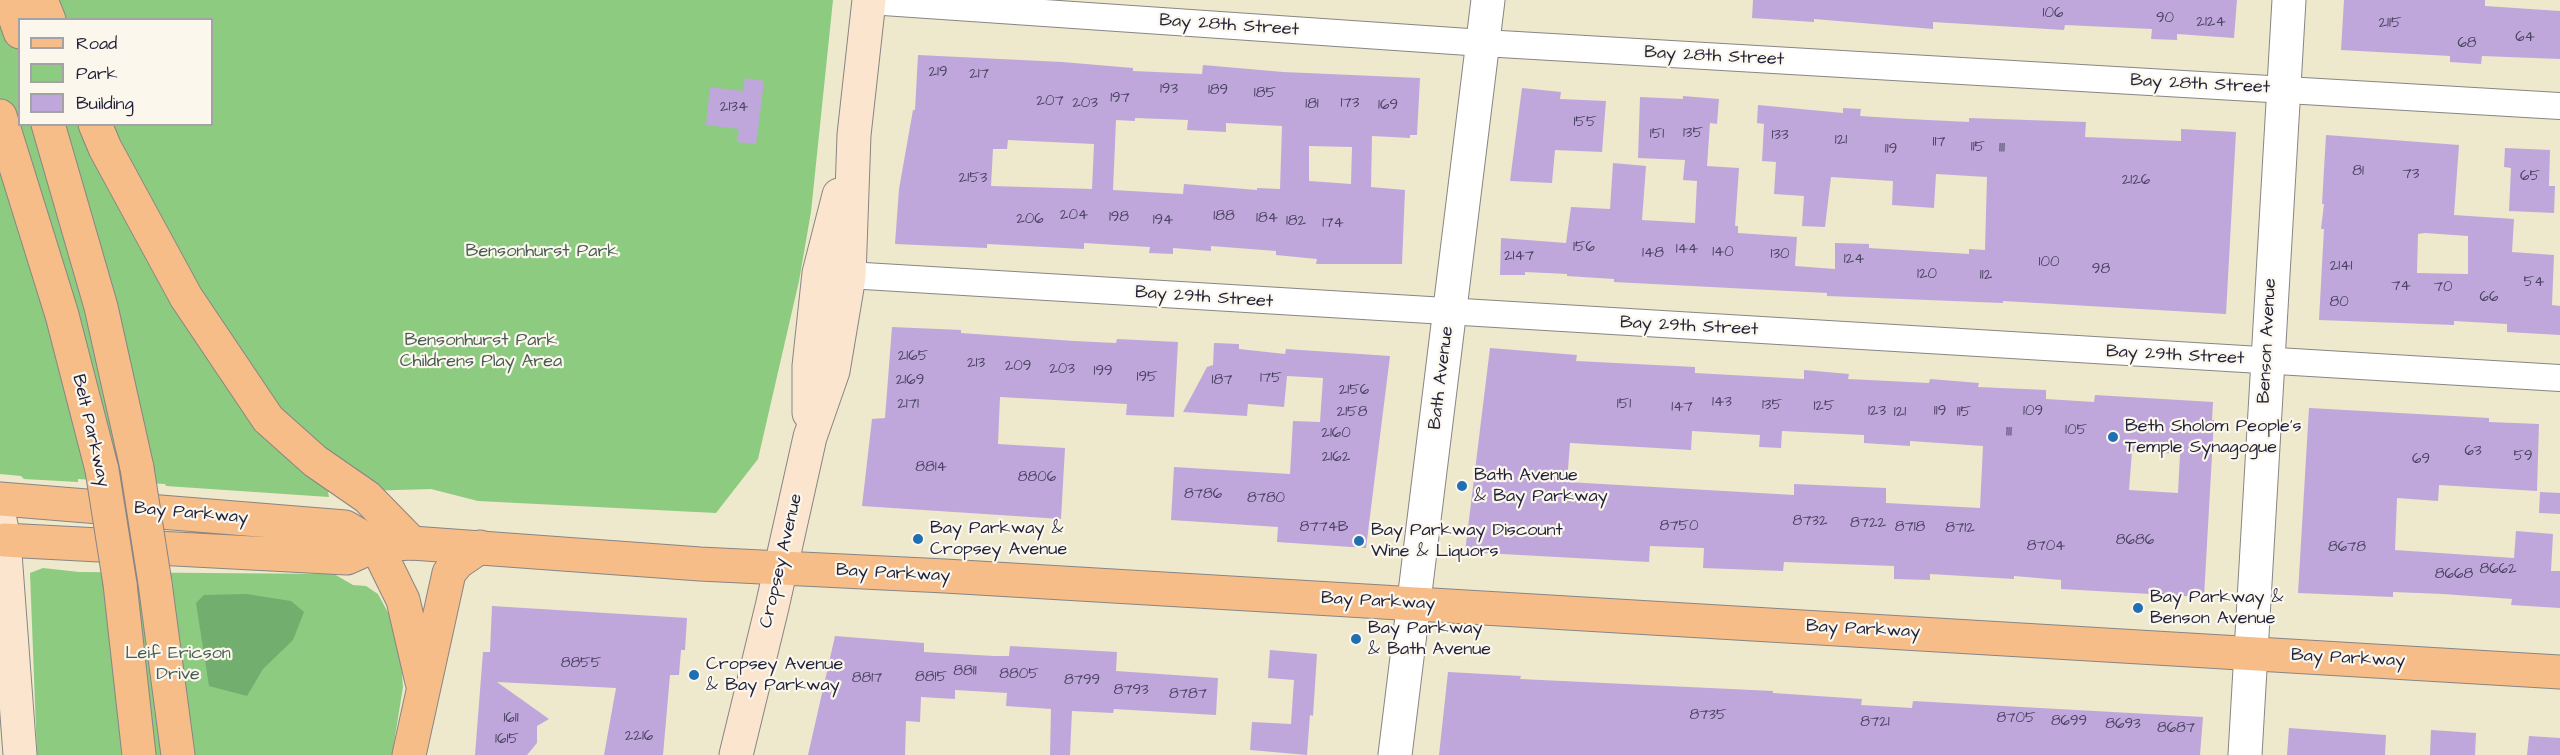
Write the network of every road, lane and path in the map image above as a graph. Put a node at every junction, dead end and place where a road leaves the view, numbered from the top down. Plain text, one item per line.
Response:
1 (9, 0) edge
2 (41, 0) edge
3 (1488, 0) edge
4 (2289, 0) edge
5 (869, 1) edge
6 (48, 18) edge
7 (18, 26) edge
8 (1483, 43) junction
9 (2283, 90) junction
10 (2560, 106) edge
11 (0, 116) edge
12 (49, 126) edge
13 (96, 126) edge
14 (834, 274) junction
15 (1450, 313) junction
16 (2267, 362) junction
17 (2560, 378) edge
18 (0, 499) edge
19 (1, 533) edge
20 (412, 543) junction
21 (376, 546) junction
22 (480, 547) junction
23 (781, 568) junction
24 (1414, 604) junction
25 (2250, 654) junction
26 (2560, 672) edge
27 (424, 693) junction
28 (20, 755) edge
29 (139, 755) edge
30 (178, 755) edge
31 (409, 755) edge
32 (736, 755) edge
33 (1395, 755) edge
34 (2245, 755) edge

1 - 7 main road
2 - 6 main road
3 - 8 street, Bath Avenue
4 - 9 street, Benson Avenue
5 - 8 street, Bay 28th Street
5 - 14 main road, Cropsey Avenue
8 - 9 street, Bay 28th Street
8 - 15 street, Bath Avenue
9 - 10 street, Bay 28th Street
9 - 16 street, Benson Avenue
11 - 29 main road, Belt Parkway, bridge
12 - 30 main road, Belt Parkway, bridge
13 - 20 main road
14 - 15 street, Bay 29th Street
14 - 23 main road, Cropsey Avenue
15 - 16 street, Bay 29th Street
15 - 24 street, Bath Avenue
16 - 17 street, Bay 29th Street
16 - 25 street, Benson Avenue
18 - 21 main road, Bay Parkway
19 - 21 main road, Bay Parkway
19 - 28 main road
20 - 21 main road, Bay Parkway
20 - 22 main road, Bay Parkway
21 - 27 main road
22 - 23 main road, Bay Parkway
22 - 27 main road
23 - 24 main road, Bay Parkway
23 - 32 main road, Cropsey Avenue
24 - 25 main road, Bay Parkway
24 - 33 street, Bath Avenue
25 - 26 main road, Bay Parkway
25 - 34 street, Benson Avenue
27 - 31 main road

